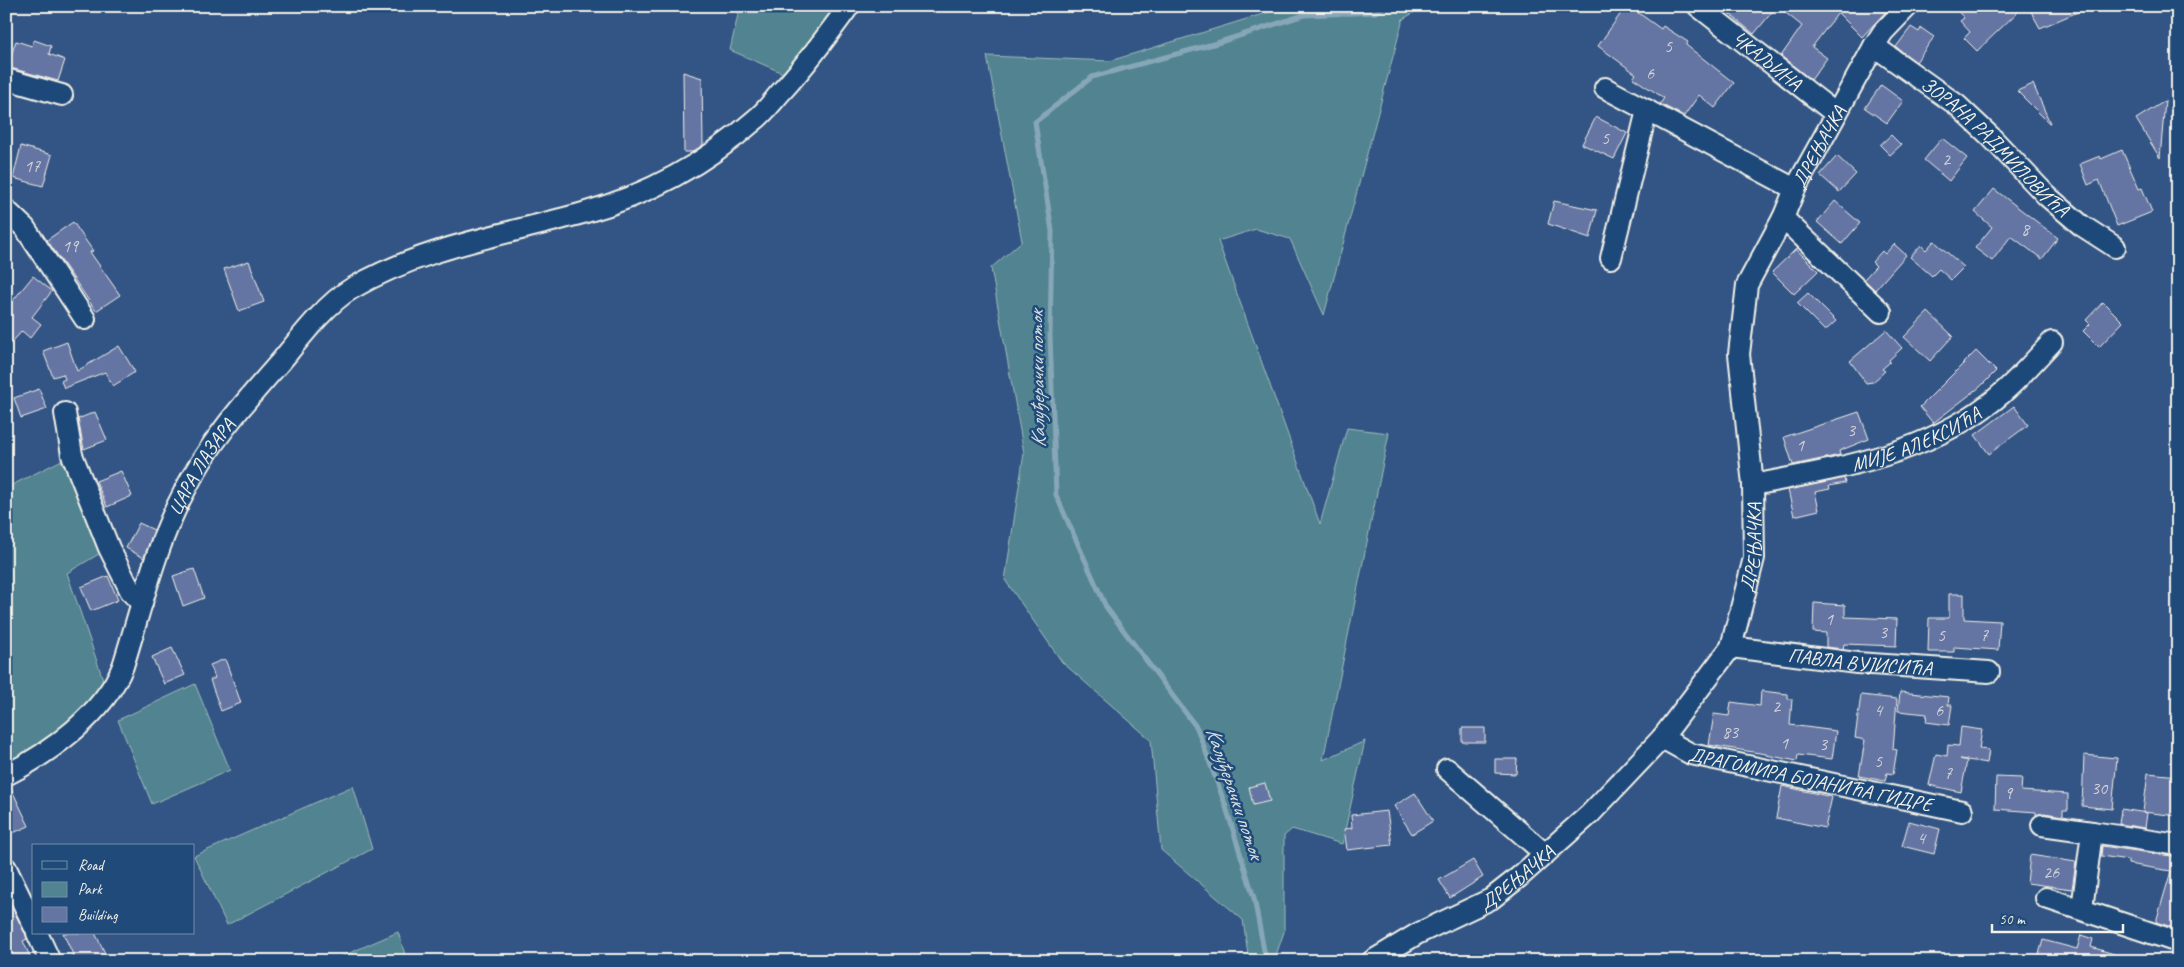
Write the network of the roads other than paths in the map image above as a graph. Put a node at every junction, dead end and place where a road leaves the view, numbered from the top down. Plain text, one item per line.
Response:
1 (848, 6) edge
2 (1698, 6) edge
3 (1908, 6) edge
4 (1874, 46) junction
5 (6, 78) edge
6 (1606, 88) dead end
7 (62, 95) dead end
8 (1647, 110) junction
9 (1836, 114) junction
10 (1795, 189) junction
11 (6, 210) edge
12 (1783, 218) junction
13 (2115, 247) dead end
14 (1611, 258) dead end
15 (1881, 312) dead end
16 (85, 319) dead end
17 (2052, 342) dead end
18 (65, 412) dead end
19 (1752, 485) junction
20 (142, 603) junction
21 (1731, 647) junction
22 (1989, 672) dead end
23 (1662, 738) junction
24 (1446, 768) dead end
25 (6, 776) edge
26 (1962, 811) dead end
27 (2042, 825) dead end
28 (2092, 832) junction
29 (2178, 844) edge
30 (1545, 854) junction
31 (6, 868) edge
32 (2046, 898) dead end
33 (2082, 909) junction
34 (32, 922) edge
35 (37, 934) edge
36 (2178, 942) edge
37 (50, 961) edge
38 (1372, 961) edge

1 - 20 street, ЦАРА ЛАЗАРА
2 - 9 street, ЧКАЉИНА
3 - 4 street, ДРЕЊАЧКА
4 - 9 street, ДРЕЊАЧКА
4 - 13 street, ЗОРАНА РАДМИЛОВИЋА
5 - 7 street
6 - 8 street
8 - 10 street
8 - 14 street
9 - 10 street, ДРЕЊАЧКА
10 - 12 street, ДРЕЊАЧКА
11 - 16 street
12 - 15 street
12 - 19 street, ДРЕЊАЧКА
17 - 19 street, МИЈЕ АЛЕКСИЋА
18 - 20 street
19 - 21 street, ДРЕЊАЧКА
20 - 25 street, ЦАРА ЛАЗАРА
21 - 22 street, ПАВЛА ВУЈИСИЋА
21 - 23 street, ДРЕЊАЧКА
23 - 26 street, ДРАГОМИРА БОЈАНИЋА ГИДРЕ
23 - 30 street, ДРЕЊАЧКА
24 - 30 street
27 - 28 street
28 - 29 street
28 - 33 street
30 - 38 street, ДРЕЊАЧКА
31 - 34 street
32 - 33 street
33 - 36 street
35 - 37 street

